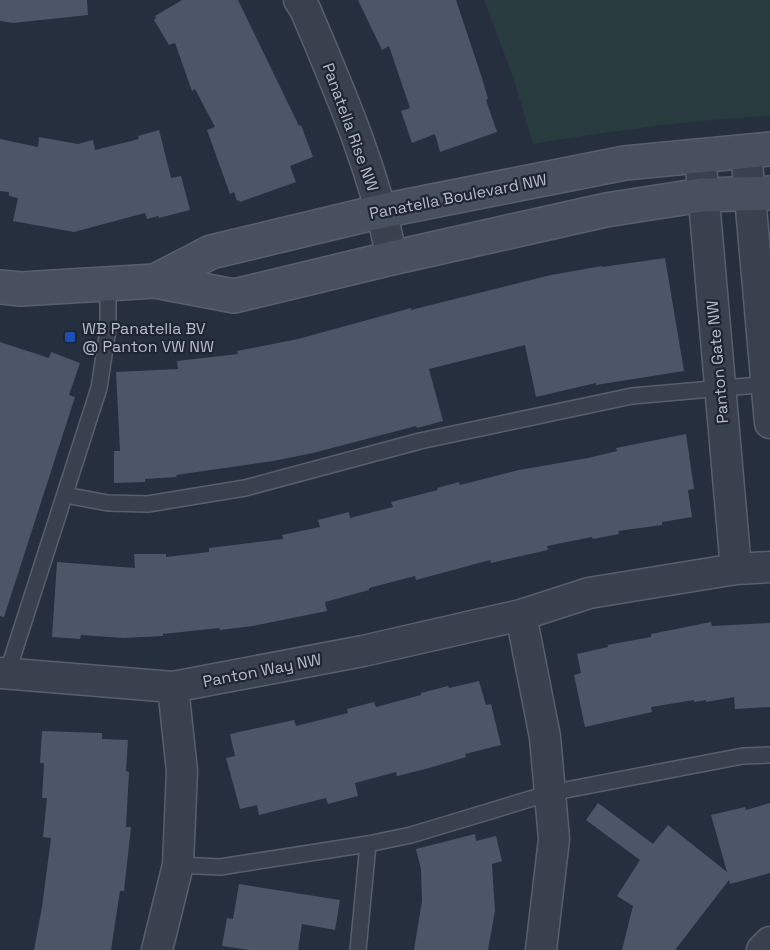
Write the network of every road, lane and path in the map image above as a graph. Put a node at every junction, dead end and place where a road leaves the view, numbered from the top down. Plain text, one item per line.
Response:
1 (299, 0) edge
2 (758, 150) edge
3 (700, 155) junction
4 (760, 193) edge
5 (702, 195) junction
6 (382, 211) junction
7 (392, 258) junction
8 (155, 281) junction
9 (108, 284) junction
10 (0, 287) edge
11 (768, 384) edge
12 (720, 388) junction
13 (770, 423) edge
14 (65, 495) junction
15 (770, 567) edge
16 (736, 569) junction
17 (521, 615) junction
18 (3, 673) edge
19 (173, 687) junction
20 (770, 755) edge
21 (550, 793) junction
22 (368, 844) junction
23 (178, 865) junction
24 (770, 942) edge
25 (157, 950) edge
26 (358, 950) edge
27 (541, 950) edge
28 (762, 950) edge

1 - 6 street, Panatella Rise NW
2 - 3 street, Panatella Boulevard NW
2 - 4 street
3 - 5 street, Panton Gate NW
3 - 6 street, Panatella Boulevard NW
4 - 5 street, Panatella Boulevard NW
4 - 11 street
5 - 7 street, Panatella Boulevard NW
5 - 12 street, Panton Gate NW
6 - 7 street, Panatella Rise NW
6 - 8 street, Panatella Boulevard NW
7 - 8 street, Panatella Boulevard NW
8 - 9 street, Panatella Boulevard NW
9 - 10 street, Panatella Boulevard NW
9 - 14 lane
11 - 12 lane
11 - 13 street
12 - 14 lane
12 - 16 street, Panton Gate NW
14 - 18 lane
15 - 16 street, Panton Way NW
16 - 17 street, Panton Way NW
17 - 19 street, Panton Way NW
17 - 21 street
18 - 19 street, Panton Way NW
19 - 23 street
20 - 21 lane
21 - 22 lane
21 - 27 street
22 - 23 lane
22 - 26 lane
23 - 25 street
24 - 28 street

